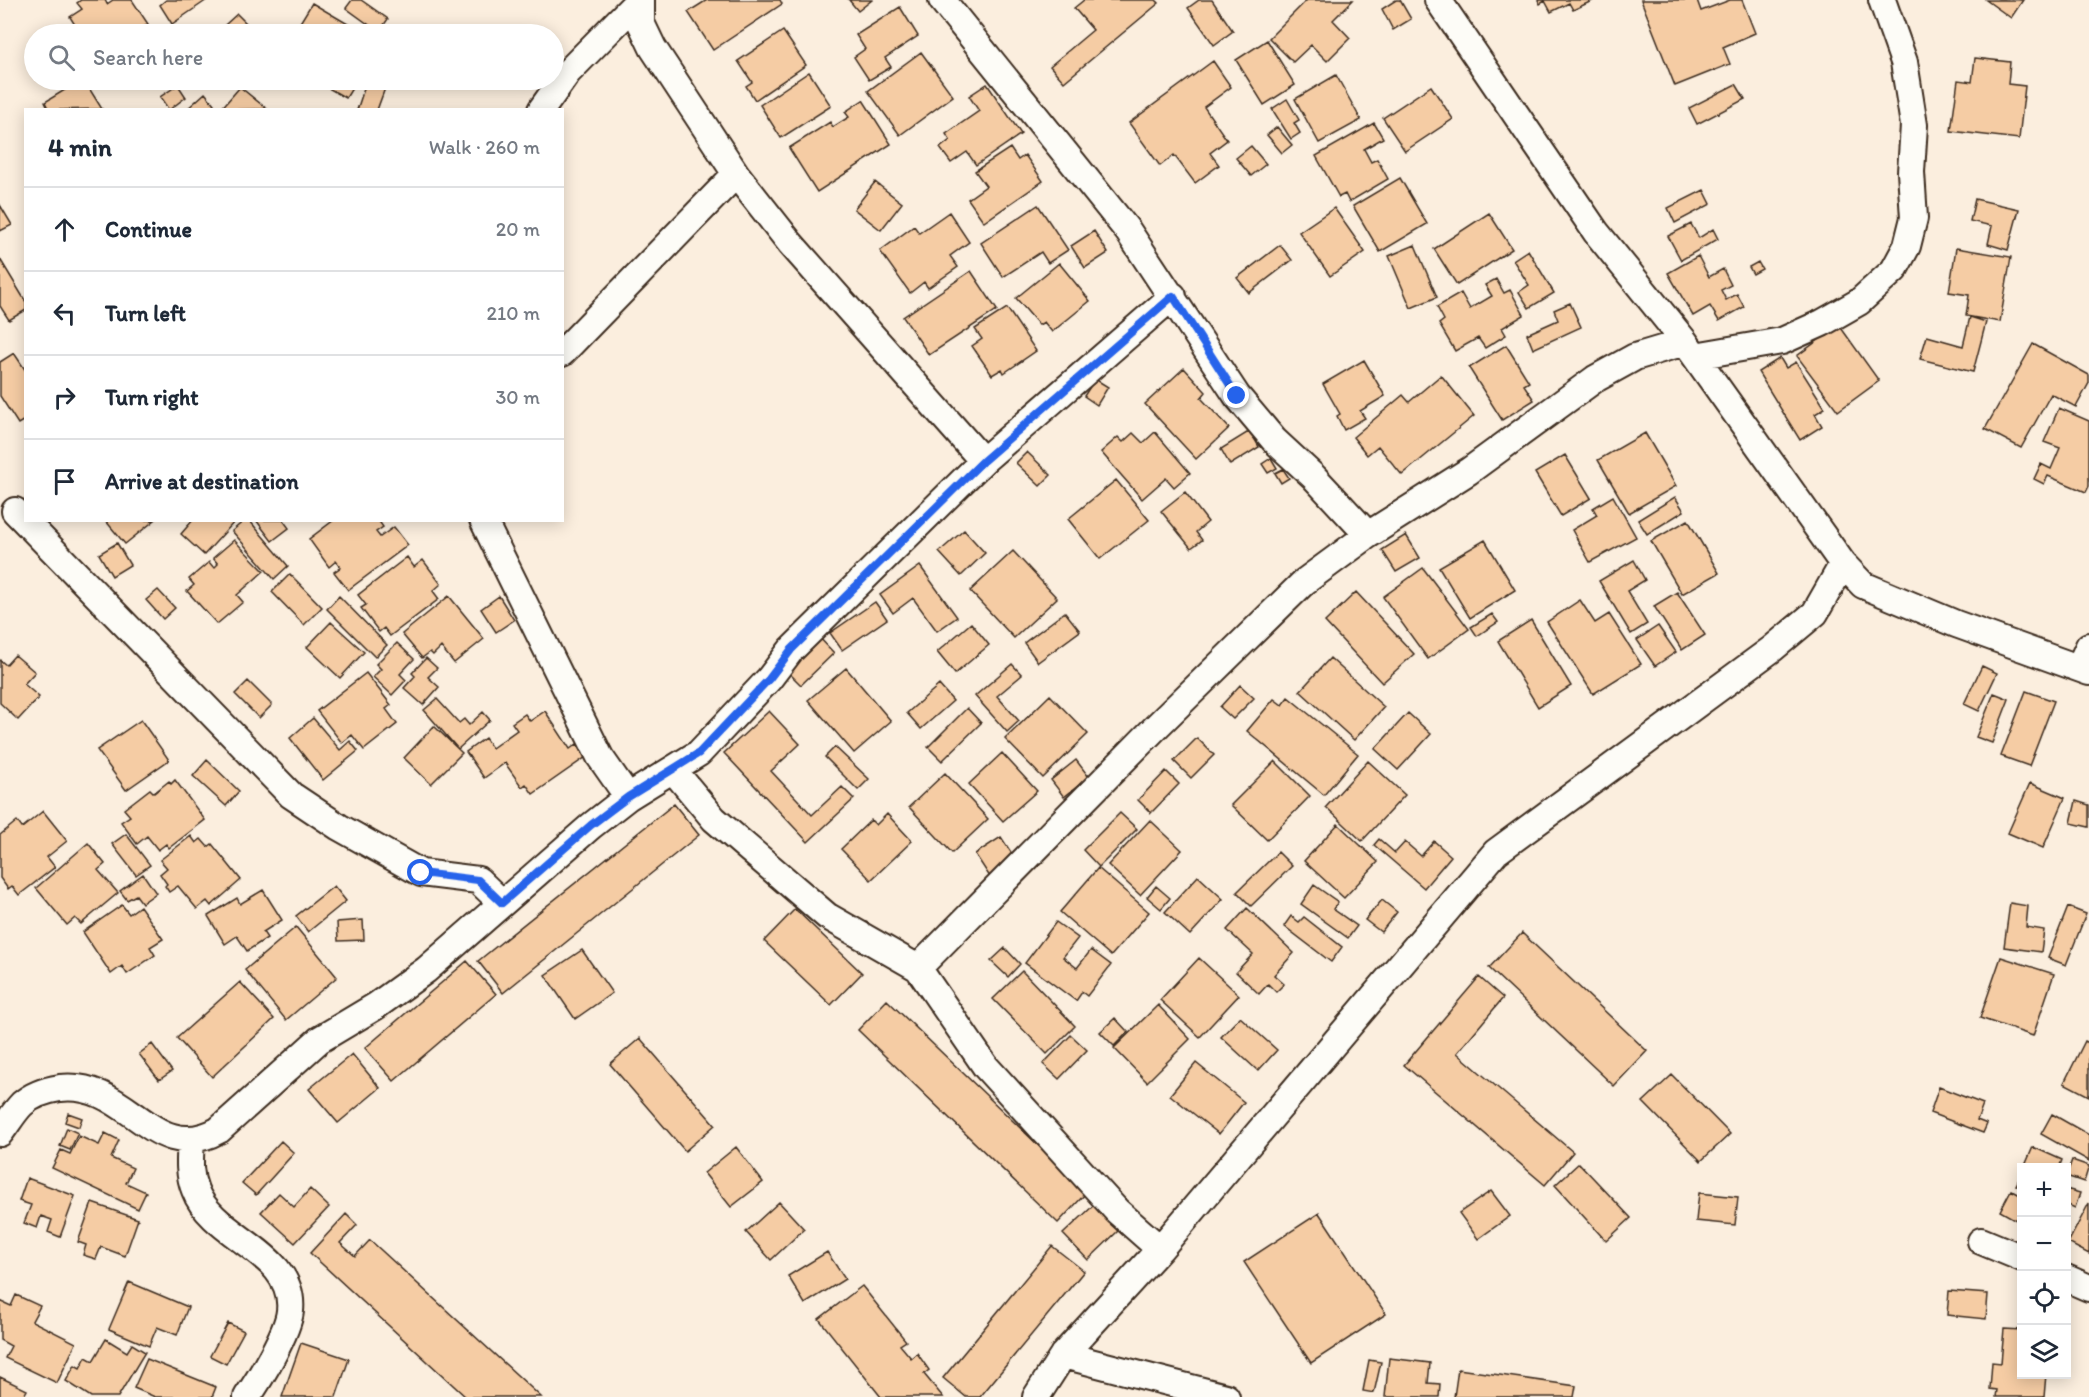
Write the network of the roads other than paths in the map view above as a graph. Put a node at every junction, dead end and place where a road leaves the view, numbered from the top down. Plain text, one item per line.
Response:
1 (640, 0) edge
2 (942, 0) edge
3 (1438, 0) edge
4 (1882, 0) edge
5 (564, 78) edge
6 (555, 90) edge
7 (542, 108) edge
8 (736, 174) junction
9 (1173, 296) junction
10 (1690, 349) junction
11 (564, 351) edge
12 (983, 461) junction
13 (14, 513) edge
14 (484, 522) edge
15 (1368, 535) junction
16 (1843, 564) junction
17 (2086, 662) edge
18 (674, 771) junction
19 (628, 797) junction
20 (502, 903) junction
21 (918, 968) junction
22 (0, 1133) edge
23 (191, 1140) junction
24 (1981, 1241) dead end
25 (1160, 1249) junction
26 (2017, 1256) edge
27 (2071, 1280) edge
28 (2089, 1288) edge
29 (1063, 1355) junction
30 (248, 1397) edge
31 (1036, 1397) edge
32 (1226, 1397) edge

1 - 5 street
1 - 8 street
2 - 9 street
3 - 10 street
4 - 10 street
6 - 7 street
8 - 11 street
8 - 12 street
9 - 12 street
9 - 15 street
10 - 15 street
10 - 16 street
12 - 18 street
13 - 20 street
14 - 19 street
15 - 21 street
16 - 17 street
16 - 25 street
18 - 19 street
18 - 21 street
19 - 20 street
20 - 23 street
21 - 25 street
22 - 23 street
23 - 30 street
24 - 26 street
25 - 29 street
27 - 28 street
29 - 31 street
29 - 32 street

